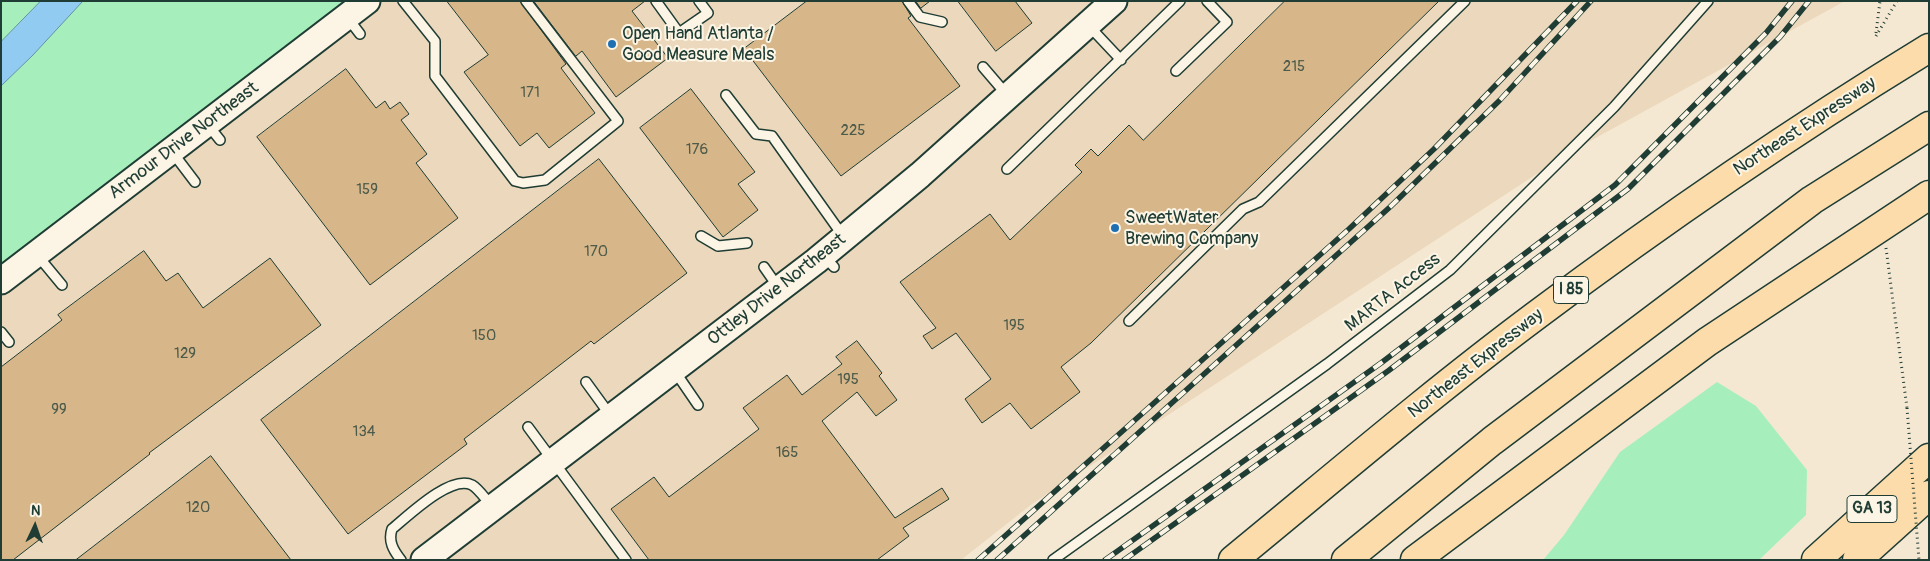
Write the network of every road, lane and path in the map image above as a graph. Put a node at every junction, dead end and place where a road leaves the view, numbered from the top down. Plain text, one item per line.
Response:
1 (367, 1) edge
2 (403, 1) edge
3 (526, 1) edge
4 (656, 1) edge
5 (699, 1) edge
6 (908, 1) edge
7 (1114, 1) edge
8 (1180, 1) edge
9 (1206, 1) edge
10 (1465, 1) edge
11 (1708, 1) edge
12 (1880, 1) edge
13 (1897, 1) edge
14 (942, 22) dead end
15 (1089, 26) junction
16 (1929, 48) edge
17 (1121, 60) junction
18 (983, 67) dead end
19 (1176, 71) dead end
20 (726, 95) dead end
21 (1009, 97) junction
22 (1929, 126) edge
23 (171, 151) junction
24 (1007, 169) dead end
25 (195, 182) dead end
26 (1929, 195) edge
27 (702, 236) dead end
28 (845, 238) junction
29 (747, 242) dead end
30 (1886, 248) dead end
31 (36, 254) junction
32 (764, 267) dead end
33 (1, 281) edge
34 (62, 285) dead end
35 (780, 289) junction
36 (1129, 321) dead end
37 (1, 332) edge
38 (9, 342) dead end
39 (674, 370) junction
40 (586, 382) dead end
41 (698, 405) dead end
42 (611, 417) junction
43 (528, 427) dead end
44 (1929, 458) edge
45 (555, 460) junction
46 (1929, 495) edge
47 (493, 507) junction
48 (436, 556) edge
49 (401, 560) edge
50 (626, 560) edge
51 (1053, 560) edge
52 (1233, 560) edge
53 (1346, 560) edge
54 (1415, 560) edge
55 (1816, 560) edge
56 (1857, 560) edge
57 (1919, 560) edge

1 - 23 street, Armour Drive Northeast
2 - 3 lane
4 - 5 lane
6 - 14 lane
7 - 15 street, Ottley Drive Northeast
8 - 17 lane
9 - 19 lane
10 - 36 lane
11 - 51 lane, MARTA Access
12 - 13 path
15 - 17 lane
15 - 21 street, Ottley Drive Northeast
16 - 52 highway, Northeast Expressway / I 85
17 - 24 lane
18 - 21 lane
20 - 28 lane
21 - 28 street, Ottley Drive Northeast
22 - 53 highway
23 - 25 lane
23 - 31 street, Armour Drive Northeast
26 - 54 highway
27 - 29 lane
28 - 35 street, Ottley Drive Northeast
30 - 57 path, bridge
31 - 33 street, Armour Drive Northeast
31 - 34 lane
32 - 35 lane
35 - 39 street, Ottley Drive Northeast
37 - 38 lane
39 - 41 lane
39 - 42 street, Ottley Drive Northeast
40 - 42 lane
42 - 45 street, Ottley Drive Northeast
43 - 45 lane
44 - 55 highway, GA 13
45 - 47 street, Ottley Drive Northeast
45 - 50 lane
46 - 56 highway, GA 13
47 - 48 street, Ottley Drive Northeast
47 - 49 lane

